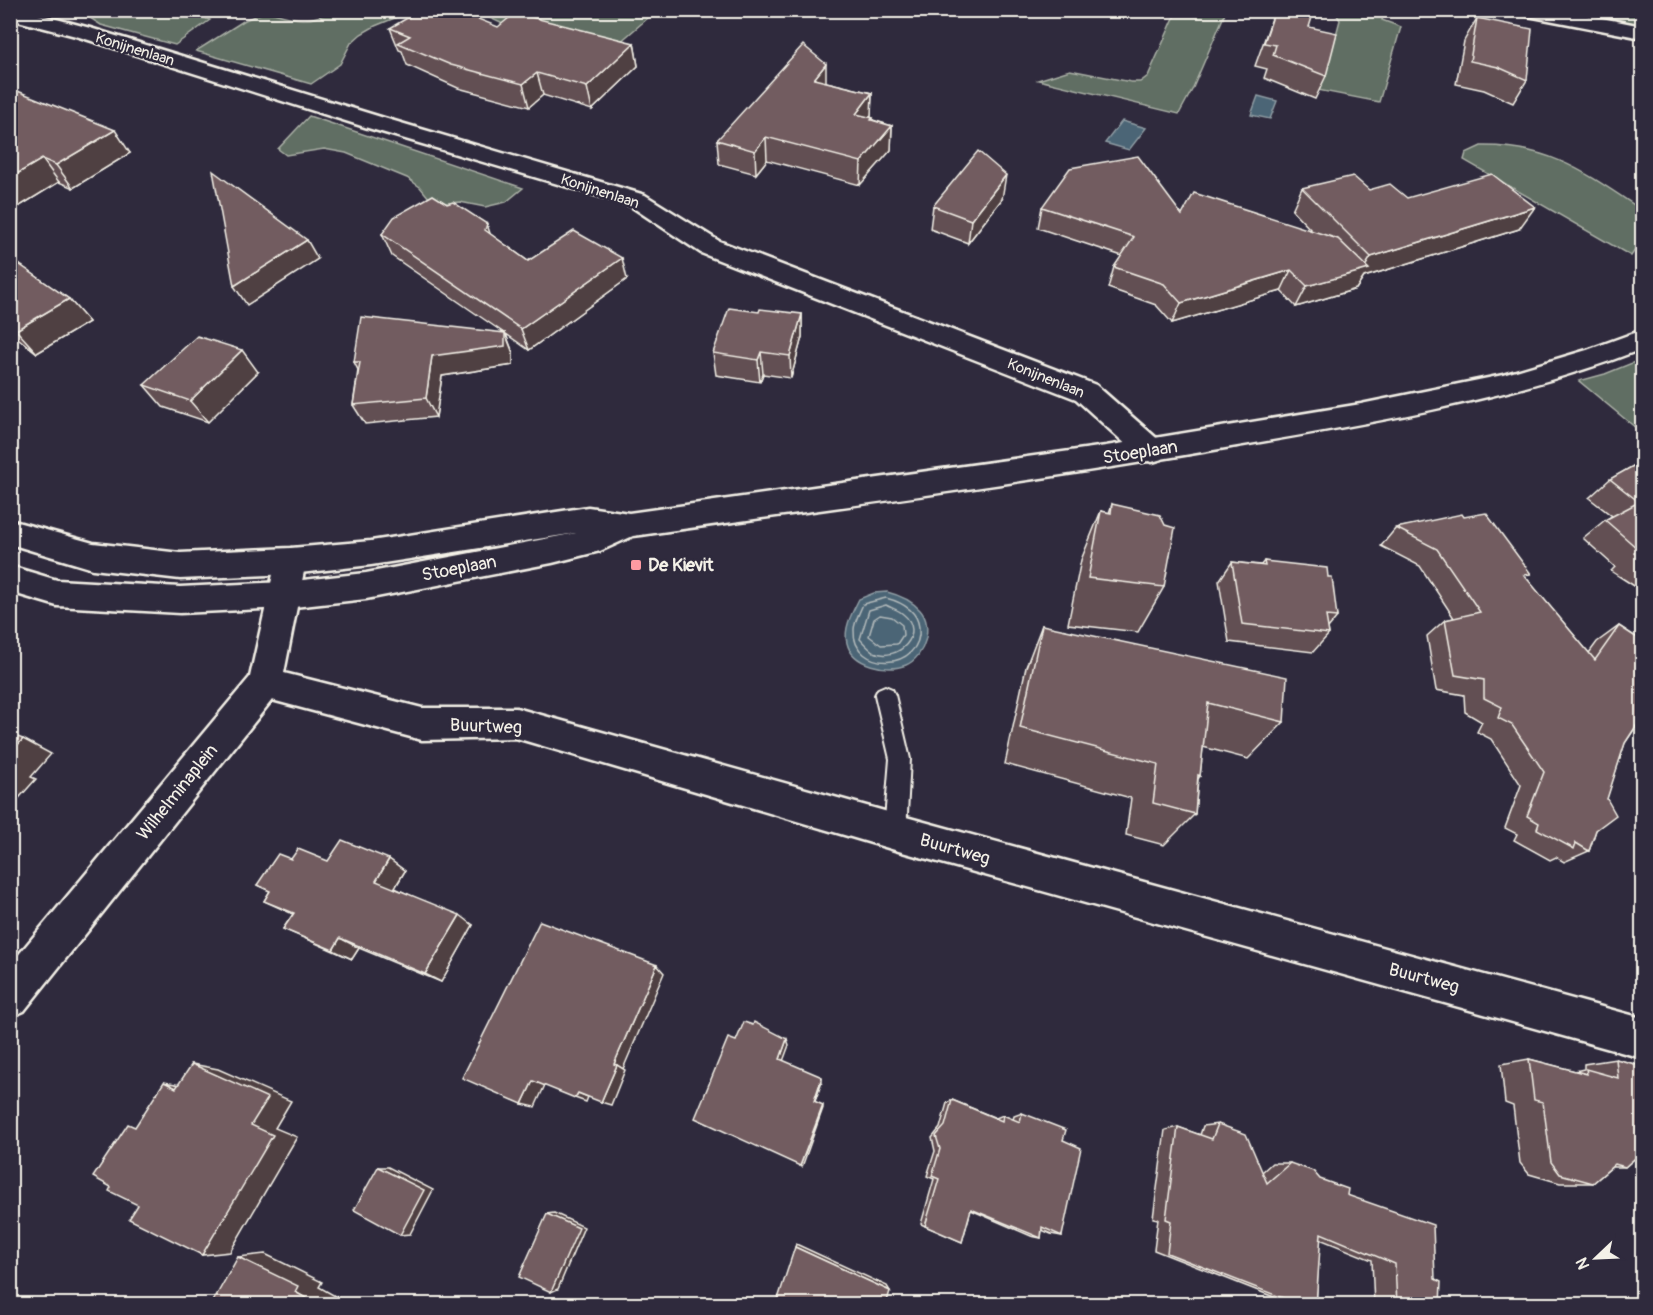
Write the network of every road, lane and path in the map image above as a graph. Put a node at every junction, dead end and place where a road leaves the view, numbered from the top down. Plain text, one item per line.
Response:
1 (1528, 10) edge
2 (10, 13) edge
3 (1642, 32) edge
4 (1642, 339) edge
5 (1152, 451) junction
6 (628, 525) junction
7 (10, 532) edge
8 (291, 561) junction
9 (10, 579) edge
10 (285, 595) junction
11 (265, 683) junction
12 (885, 695) dead end
13 (895, 832) junction
14 (10, 997) edge
15 (1642, 1038) edge

1 - 3 street
2 - 5 street, Konijnenlaan
4 - 5 street, Stoeplaan
5 - 6 street, Stoeplaan
6 - 8 street, Stoeplaan
6 - 10 street, Stoeplaan
7 - 8 street, Stoeplaan
8 - 10 street, Wilhelminaplein
9 - 10 street, Stoeplaan
10 - 11 street, Wilhelminaplein
11 - 13 street, Buurtweg
11 - 14 street, Wilhelminaplein
12 - 13 lane
13 - 15 street, Buurtweg

